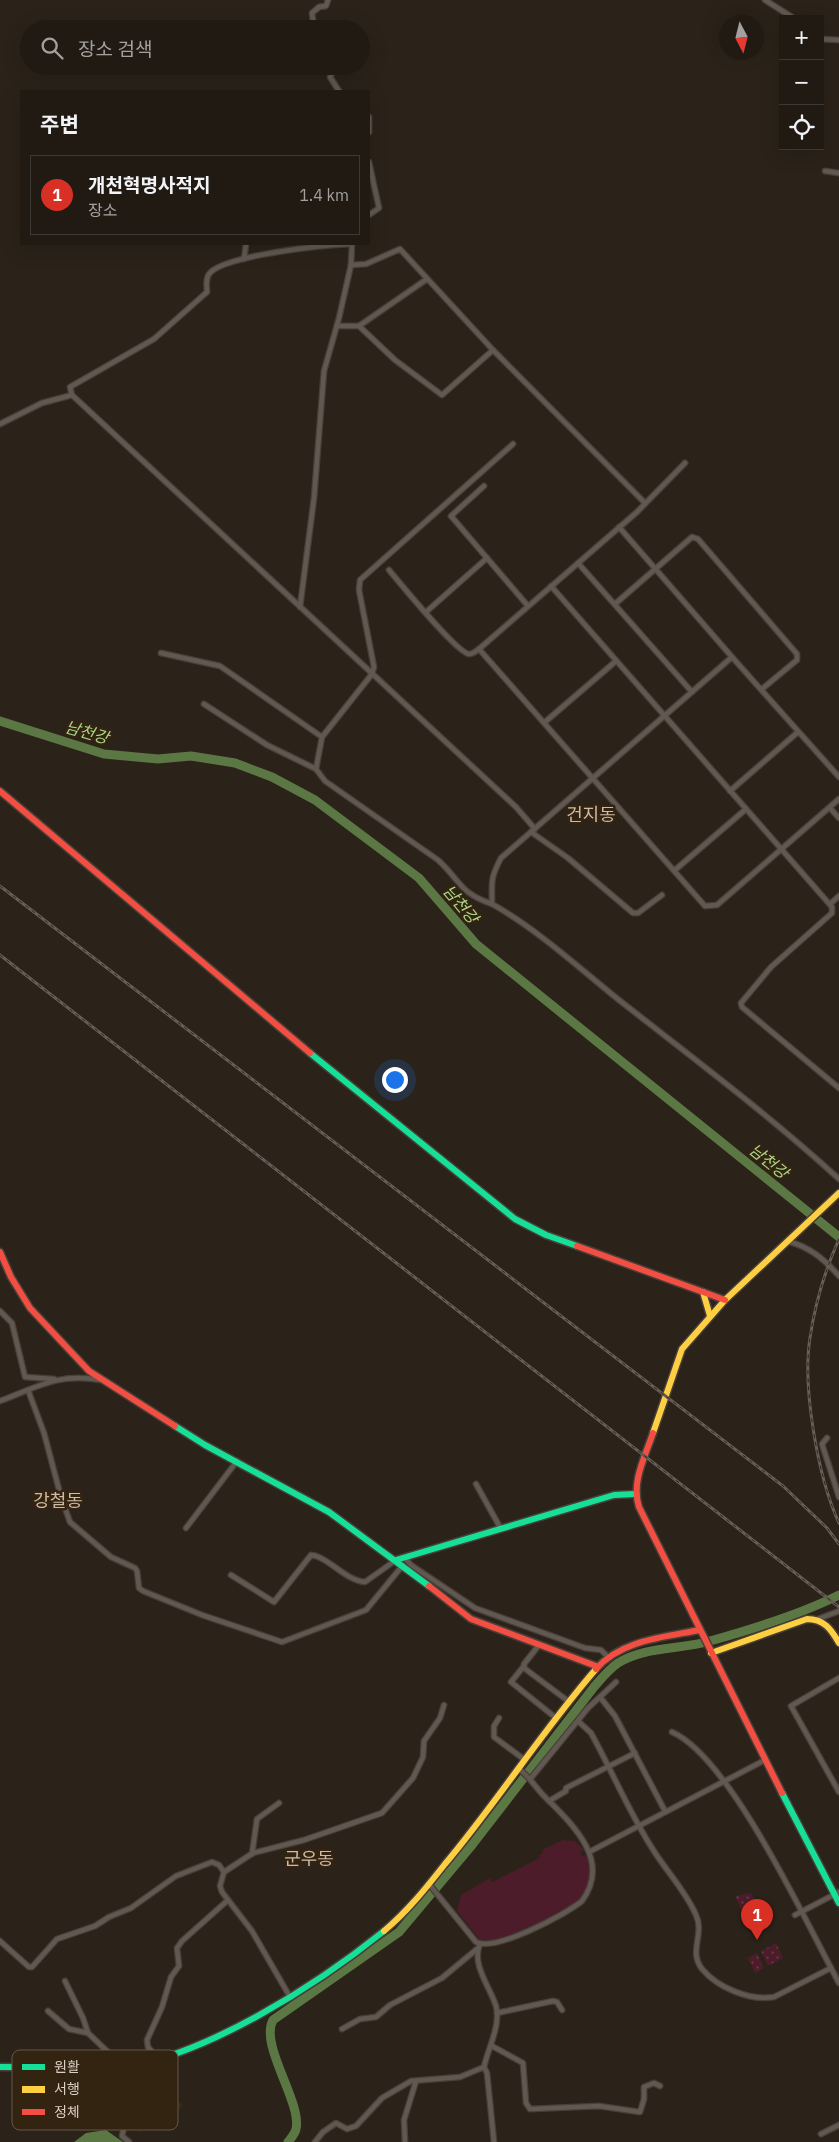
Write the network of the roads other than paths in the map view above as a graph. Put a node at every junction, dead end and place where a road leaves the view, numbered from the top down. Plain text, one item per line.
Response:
1 (328, 0) edge
2 (765, 0) edge
3 (789, 15) edge
4 (313, 20) edge
5 (824, 39) edge
6 (839, 40) edge
7 (331, 75) edge
8 (338, 90) edge
9 (370, 167) edge
10 (825, 171) dead end
11 (839, 172) edge
12 (370, 214) edge
13 (246, 245) edge
14 (337, 245) edge
15 (351, 245) edge
16 (244, 259) junction
17 (350, 265) junction
18 (427, 279) junction
19 (337, 326) junction
20 (360, 326) junction
21 (493, 350) junction
22 (72, 395) junction
23 (0, 424) edge
24 (513, 444) dead end
25 (685, 463) dead end
26 (484, 486) dead end
27 (645, 503) junction
28 (619, 527) junction
29 (487, 558) junction
30 (578, 563) junction
31 (656, 569) junction
32 (389, 570) dead end
33 (551, 586) junction
34 (614, 604) junction
35 (300, 606) junction
36 (528, 606) junction
37 (426, 612) junction
38 (479, 649) junction
39 (161, 653) dead end
40 (732, 657) junction
41 (616, 661) junction
42 (372, 674) junction
43 (762, 689) junction
44 (692, 692) junction
45 (204, 704) dead end
46 (664, 717) junction
47 (545, 722) junction
48 (798, 732) junction
49 (322, 737) junction
50 (316, 769) junction
51 (839, 777) edge
52 (594, 778) junction
53 (0, 791) edge
54 (730, 791) junction
55 (839, 799) edge
56 (830, 808) junction
57 (746, 809) junction
58 (839, 818) edge
59 (533, 830) junction
60 (781, 848) junction
61 (675, 870) junction
62 (662, 895) dead end
63 (839, 896) edge
64 (492, 904) junction
65 (830, 904) junction
66 (839, 1088) edge
67 (839, 1179) edge
68 (839, 1193) edge
69 (787, 1241) junction
70 (0, 1252) edge
71 (839, 1276) edge
72 (703, 1292) junction
73 (726, 1300) junction
74 (0, 1311) edge
75 (710, 1316) junction
76 (56, 1379) junction
77 (102, 1380) junction
78 (28, 1390) junction
79 (0, 1401) edge
80 (826, 1438) dead end
81 (237, 1461) junction
82 (476, 1484) dead end
83 (635, 1494) junction
84 (839, 1497) edge
85 (186, 1528) dead end
86 (501, 1530) junction
87 (405, 1558) junction
88 (396, 1560) junction
89 (403, 1565) junction
90 (231, 1574) dead end
91 (839, 1611) edge
92 (818, 1619) junction
93 (516, 1624) junction
94 (701, 1632) junction
95 (513, 1635) junction
96 (839, 1643) edge
97 (538, 1645) junction
98 (710, 1651) junction
99 (607, 1656) junction
100 (524, 1666) junction
101 (596, 1666) junction
102 (839, 1678) edge
103 (616, 1682) dead end
104 (600, 1697) junction
105 (568, 1701) junction
106 (444, 1705) dead end
107 (499, 1718) dead end
108 (556, 1718) junction
109 (578, 1721) junction
110 (672, 1732) dead end
111 (634, 1753) junction
112 (525, 1760) junction
113 (765, 1760) junction
114 (609, 1766) junction
115 (521, 1771) junction
116 (531, 1778) junction
117 (724, 1781) junction
118 (839, 1792) edge
119 (549, 1801) junction
120 (279, 1803) dead end
121 (665, 1812) junction
122 (639, 1825) junction
123 (589, 1852) junction
124 (252, 1854) junction
125 (224, 1872) junction
126 (431, 1885) junction
127 (837, 1893) edge
128 (228, 1900) junction
129 (839, 1903) edge
130 (801, 1912) junction
131 (795, 1915) dead end
132 (0, 1941) edge
133 (480, 1944) junction
134 (477, 1950) junction
135 (831, 1968) junction
136 (65, 1981) dead end
137 (839, 1983) edge
138 (290, 1997) junction
139 (562, 2010) dead end
140 (48, 2011) dead end
141 (497, 2013) junction
142 (342, 2029) dead end
143 (88, 2033) junction
144 (492, 2046) junction
145 (106, 2050) edge
146 (151, 2050) edge
147 (178, 2052) edge
148 (484, 2067) junction
149 (416, 2081) junction
150 (660, 2086) dead end
151 (839, 2125) edge
152 (123, 2130) edge
153 (821, 2134) dead end
154 (129, 2142) edge
155 (315, 2142) edge
156 (405, 2142) edge
157 (494, 2142) edge

1 - 4 street
2 - 3 street
5 - 6 street
7 - 8 street
9 - 12 street
10 - 11 street
13 - 16 street
14 - 16 street
15 - 17 street
16 - 22 street
17 - 18 street
17 - 19 street
18 - 20 street
18 - 21 street
19 - 20 street
19 - 35 street
20 - 21 street
21 - 27 street
22 - 23 street
22 - 35 street
24 - 42 street
25 - 27 street
26 - 29 street
27 - 28 street
28 - 30 street
28 - 31 street
29 - 36 street
29 - 37 street
30 - 33 street
30 - 34 street
31 - 34 street
31 - 40 street
31 - 43 street
32 - 37 street
33 - 36 street
33 - 41 street
34 - 44 street
35 - 42 street
36 - 38 street
37 - 38 street
38 - 47 street
39 - 49 street
40 - 43 street
40 - 44 street
41 - 46 street
41 - 47 street
42 - 49 street
42 - 59 street
43 - 48 street
44 - 46 street
45 - 50 street
46 - 52 street
46 - 54 street
47 - 52 street
48 - 51 street
48 - 54 street
49 - 50 street
50 - 64 street
52 - 59 street
52 - 61 street
53 - 72 main road
54 - 57 street
55 - 56 street
56 - 58 street
56 - 60 street
57 - 60 street
57 - 61 street
59 - 62 street
59 - 64 street
60 - 61 street
60 - 65 street
63 - 65 street
64 - 67 street
65 - 66 street
68 - 69 main road
69 - 71 street
69 - 73 main road
70 - 77 main road
72 - 73 main road
72 - 75 main road
73 - 75 main road
74 - 76 street
75 - 83 main road
76 - 77 street
76 - 78 street
77 - 81 main road
78 - 79 street
78 - 89 street
80 - 84 street
81 - 85 street
81 - 88 main road
82 - 86 street
83 - 86 main road
83 - 94 main road
86 - 87 main road
87 - 88 main road
87 - 93 street
88 - 89 main road
88 - 90 street
89 - 95 main road
91 - 92 street
92 - 96 main road
92 - 98 main road
93 - 95 street
93 - 99 street
94 - 98 main road
94 - 99 main road
95 - 97 main road
97 - 100 street
97 - 101 main road
98 - 113 main road
99 - 101 main road
100 - 105 street
100 - 108 street
101 - 105 main road
102 - 118 street
103 - 104 street
104 - 109 street
104 - 111 street
105 - 108 main road
106 - 124 street
107 - 112 street
108 - 112 main road
109 - 114 street
109 - 116 street
110 - 117 street
111 - 114 street
111 - 121 street
112 - 115 main road
113 - 117 street
113 - 127 main road
114 - 119 street
114 - 122 street
115 - 116 street
115 - 126 main road
116 - 119 street
117 - 121 street
117 - 130 street
119 - 123 street
120 - 124 street
121 - 122 street
122 - 123 street
122 - 135 street
123 - 133 street
124 - 125 street
125 - 128 street
125 - 132 street
126 - 133 street
126 - 138 main road
127 - 129 main road
127 - 130 street
128 - 138 street
128 - 146 street
130 - 131 street
130 - 135 street
133 - 134 street
134 - 141 street
134 - 142 street
135 - 137 street
136 - 143 street
138 - 147 main road
139 - 141 street
140 - 143 street
141 - 144 street
143 - 145 street
144 - 148 street
144 - 150 street
148 - 149 street
148 - 157 street
149 - 155 street
149 - 156 street
151 - 153 street
152 - 154 street

